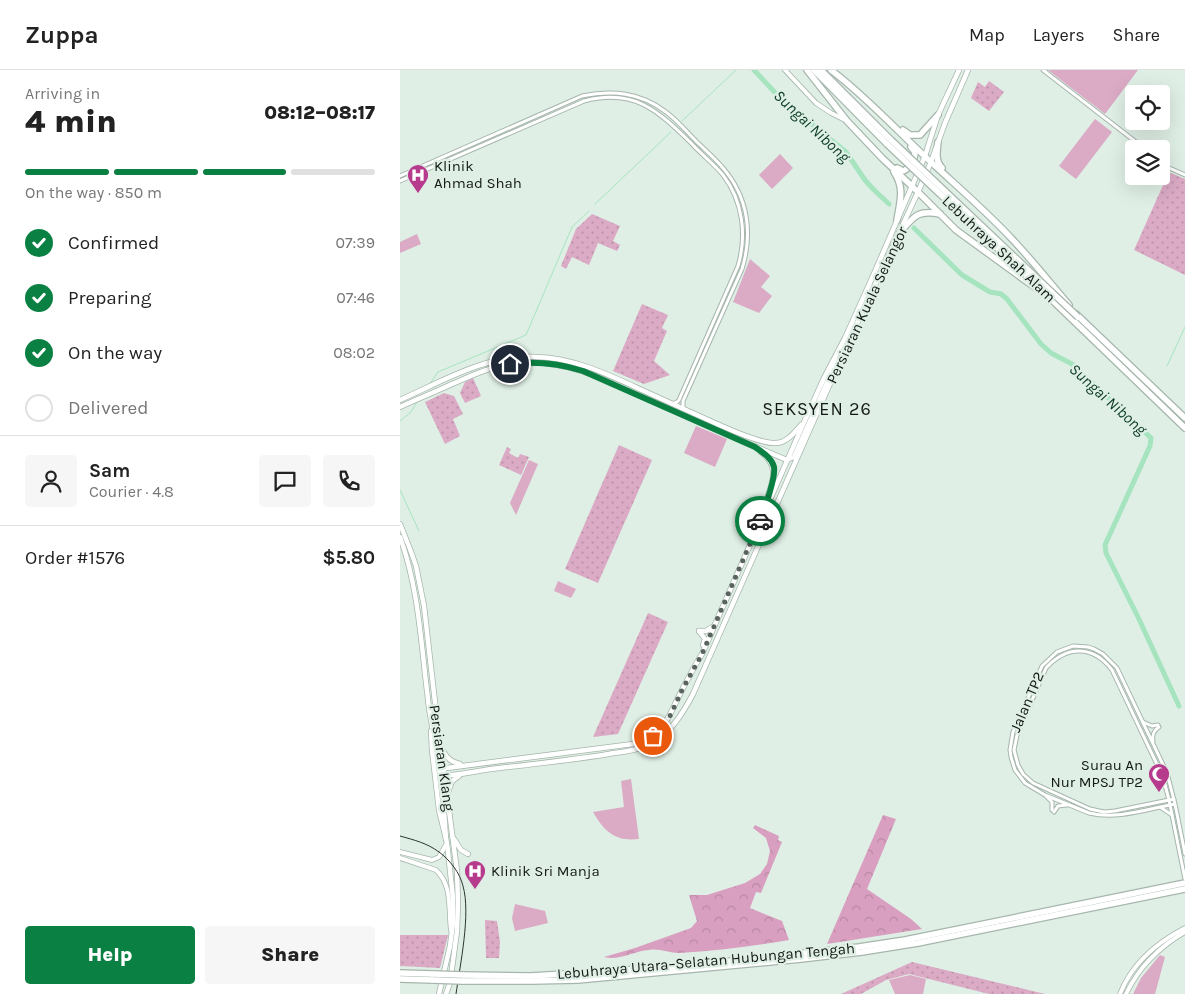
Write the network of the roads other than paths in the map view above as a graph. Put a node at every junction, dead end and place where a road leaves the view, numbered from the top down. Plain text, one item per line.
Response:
1 (784, 70) edge
2 (807, 70) edge
3 (814, 70) edge
4 (820, 70) edge
5 (831, 70) edge
6 (958, 70) edge
7 (1044, 70) edge
8 (968, 71) edge
9 (938, 115) junction
10 (847, 121) junction
11 (891, 122) junction
12 (1134, 140) edge
13 (889, 142) junction
14 (938, 142) junction
15 (925, 156) junction
16 (882, 158) junction
17 (931, 162) junction
18 (888, 164) junction
19 (1170, 168) edge
20 (1185, 175) edge
21 (400, 176) edge
22 (400, 181) edge
23 (912, 186) junction
24 (960, 187) junction
25 (918, 192) junction
26 (746, 213) junction
27 (740, 214) junction
28 (940, 214) junction
29 (897, 220) junction
30 (902, 230) junction
31 (1049, 296) junction
32 (1078, 316) junction
33 (848, 345) junction
34 (400, 400) edge
35 (672, 404) junction
36 (400, 407) edge
37 (683, 409) junction
38 (1168, 412) junction
39 (1185, 418) edge
40 (805, 420) junction
41 (1185, 428) edge
42 (1185, 432) edge
43 (755, 447) junction
44 (787, 460) junction
45 (400, 524) edge
46 (758, 526) junction
47 (400, 538) edge
48 (715, 626) junction
49 (682, 690) junction
50 (1143, 721) junction
51 (431, 722) junction
52 (1153, 743) junction
53 (441, 748) junction
54 (464, 765) junction
55 (441, 768) junction
56 (465, 774) junction
57 (442, 776) junction
58 (1167, 790) junction
59 (1045, 795) junction
60 (1174, 799) junction
61 (447, 800) junction
62 (1169, 800) junction
63 (1160, 802) junction
64 (1175, 804) junction
65 (1170, 805) junction
66 (1073, 806) junction
67 (1160, 807) junction
68 (1172, 815) junction
69 (453, 838) junction
70 (446, 841) junction
71 (400, 852) edge
72 (468, 854) dead end
73 (1185, 854) edge
74 (400, 858) edge
75 (1185, 879) edge
76 (1185, 883) edge
77 (1177, 888) junction
78 (1185, 889) edge
79 (1185, 926) edge
80 (1185, 932) edge
81 (452, 934) junction
82 (400, 973) edge
83 (433, 977) junction
84 (400, 978) edge
85 (450, 983) junction
86 (439, 994) edge
87 (446, 994) edge
88 (452, 994) edge
89 (1120, 994) edge
90 (1126, 994) edge

1 - 10 main road
2 - 10 highway
3 - 13 highway, Lebuhraya Shah Alam
4 - 13 highway, Lebuhraya Shah Alam
5 - 11 highway
6 - 9 main road, Persiaran Kuala Selangor
7 - 12 street
8 - 14 main road, Persiaran Kuala Selangor
9 - 11 highway
9 - 15 main road, Persiaran Kuala Selangor
10 - 16 highway
11 - 15 highway
11 - 16 highway
13 - 31 highway, Lebuhraya Shah Alam, bridge
13 - 32 highway, Lebuhraya Shah Alam, bridge
14 - 17 main road, Persiaran Kuala Selangor
14 - 24 highway
15 - 17 highway
15 - 23 main road, Persiaran Kuala Selangor
16 - 18 highway
17 - 24 highway
17 - 25 main road, Persiaran Kuala Selangor
18 - 23 highway
18 - 29 highway
19 - 20 street
21 - 26 street
22 - 27 street
23 - 25 highway
23 - 29 main road, Persiaran Kuala Selangor
24 - 32 highway
25 - 28 highway
25 - 30 main road, Persiaran Kuala Selangor
26 - 27 street
26 - 37 street
27 - 35 street
28 - 30 highway
28 - 31 highway
29 - 40 main road, Persiaran Kuala Selangor
30 - 33 main road, Persiaran Kuala Selangor
31 - 38 highway, Lebuhraya Shah Alam
32 - 39 highway, Lebuhraya Shah Alam
33 - 44 main road
33 - 56 main road, Persiaran Kuala Selangor
34 - 35 main road
35 - 37 main road
36 - 43 main road
37 - 40 main road
38 - 41 highway, Lebuhraya Shah Alam
38 - 42 highway
40 - 44 main road, Persiaran Kuala Selangor
43 - 44 main road
43 - 46 main road
44 - 46 main road, Persiaran Kuala Selangor
45 - 53 main road, Persiaran Klang
46 - 48 main road, Persiaran Kuala Selangor
47 - 51 main road, Persiaran Klang
48 - 49 main road, Persiaran Kuala Selangor
48 - 49 main road
49 - 54 main road, Persiaran Kuala Selangor
50 - 52 street, Jalan TP2
50 - 52 street
50 - 59 street, Jalan TP2
51 - 55 main road, Persiaran Klang
51 - 70 main road, Persiaran Klang
52 - 60 street, Jalan TP2
53 - 54 main road
53 - 55 main road, Persiaran Klang
54 - 55 main road, Persiaran Kuala Selangor
55 - 57 main road, Persiaran Klang
56 - 57 main road, Persiaran Kuala Selangor
56 - 61 main road
57 - 61 main road, Persiaran Klang
57 - 70 main road
58 - 62 street, Jalan TP2
58 - 63 street
58 - 63 street, Jalan TP2
59 - 66 street, Jalan TP2
59 - 66 street
60 - 62 street, Jalan TP2
60 - 64 street, Jalan TP2
61 - 69 main road, Persiaran Klang
62 - 63 street, Jalan TP2
62 - 65 street, Jalan TP2
64 - 65 street, Jalan TP2
64 - 73 street, Jalan TP2
65 - 67 street, Jalan TP2
65 - 68 street, Jalan TP2
66 - 67 street, Jalan TP2
67 - 68 street
68 - 75 street, Jalan TP2
69 - 72 main road
69 - 85 main road, Persiaran Klang
70 - 71 main road
70 - 81 main road, Persiaran Klang
74 - 81 main road
76 - 77 highway, Lebuhraya Utara–Selatan Hubungan Tengah
77 - 78 highway, Lebuhraya Utara–Selatan Hubungan Tengah
77 - 83 highway, Lebuhraya Utara–Selatan Hubungan Tengah, bridge
79 - 89 main road
80 - 90 main road
81 - 86 main road, Persiaran Klang
82 - 83 highway, Lebuhraya Utara–Selatan Hubungan Tengah
83 - 84 highway, Lebuhraya Utara–Selatan Hubungan Tengah
85 - 87 main road, Persiaran Klang
85 - 88 main road

